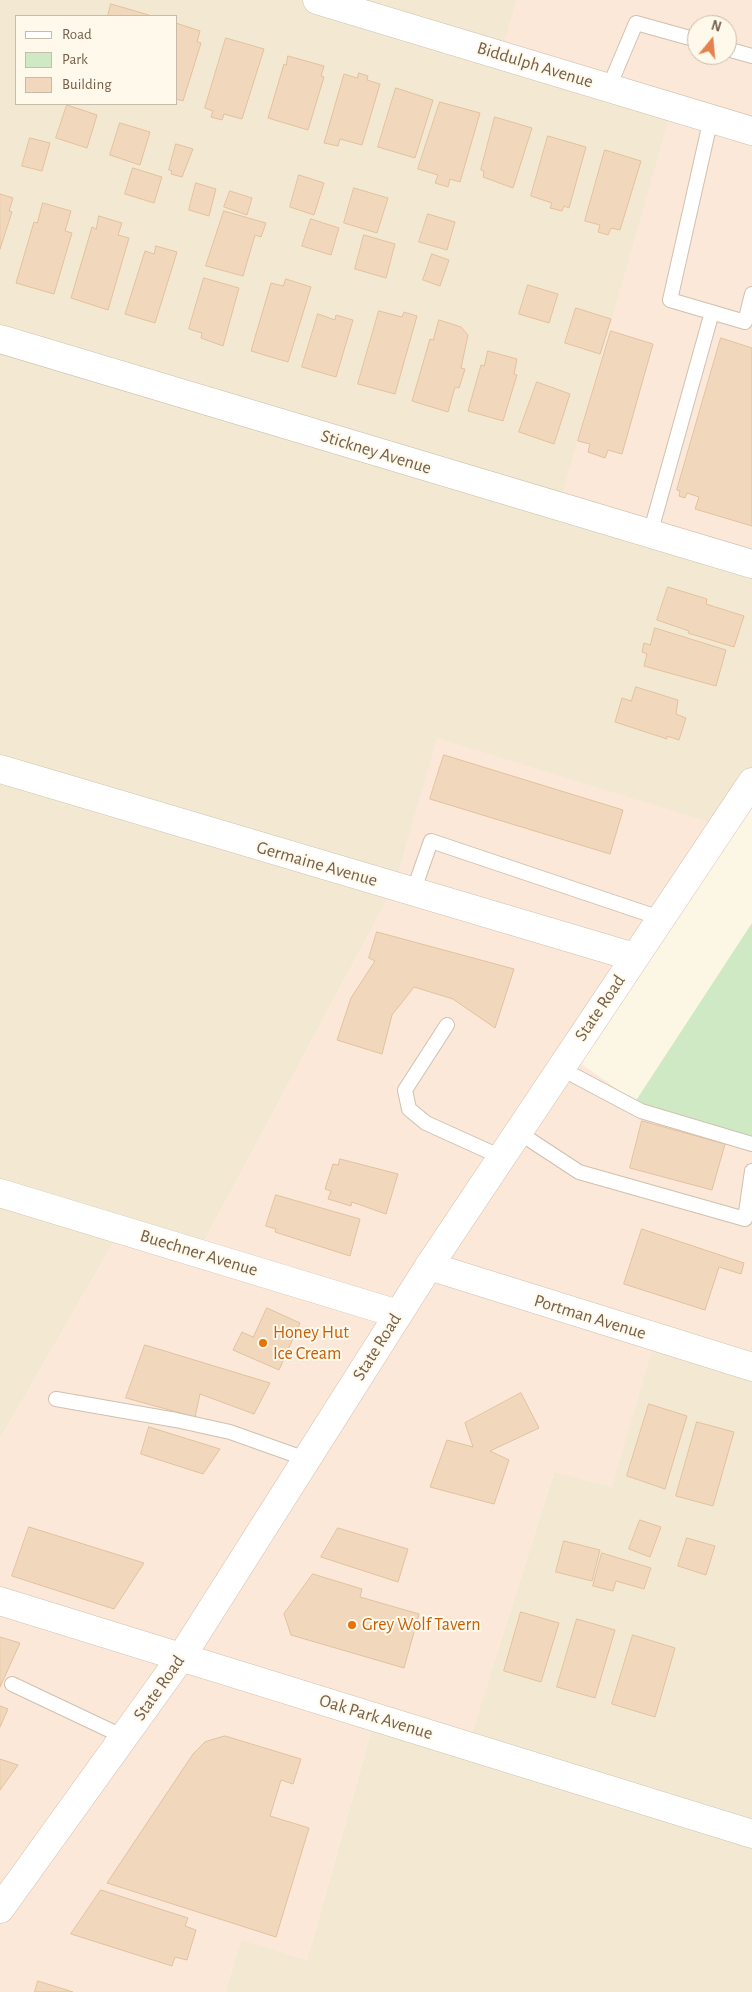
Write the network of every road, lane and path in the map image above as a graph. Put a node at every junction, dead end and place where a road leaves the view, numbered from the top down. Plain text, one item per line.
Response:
1 (317, 0) edge
2 (687, 37) edge
3 (737, 52) edge
4 (752, 56) edge
5 (609, 87) junction
6 (711, 118) junction
7 (752, 131) edge
8 (752, 294) edge
9 (712, 312) junction
10 (0, 339) edge
11 (650, 534) junction
12 (752, 564) edge
13 (0, 769) edge
14 (752, 782) edge
15 (413, 892) junction
16 (660, 918) junction
17 (634, 957) junction
18 (447, 1025) dead end
19 (560, 1068) junction
20 (518, 1132) junction
21 (752, 1144) edge
22 (501, 1157) junction
23 (752, 1171) edge
24 (0, 1192) edge
25 (428, 1266) junction
26 (398, 1314) junction
27 (752, 1367) edge
28 (56, 1399) dead end
29 (306, 1459) junction
30 (0, 1601) edge
31 (182, 1656) junction
32 (12, 1684) dead end
33 (124, 1737) junction
34 (752, 1834) edge
35 (0, 1909) edge

1 - 5 street, Biddulph Avenue
2 - 5 lane
3 - 4 lane
5 - 6 street, Biddulph Avenue
6 - 7 street, Biddulph Avenue
6 - 9 lane
8 - 9 lane
9 - 11 lane
10 - 11 street, Stickney Avenue
11 - 12 street, Stickney Avenue
13 - 15 street, Germaine Avenue
14 - 16 street, State Road
15 - 16 lane
15 - 17 street, Germaine Avenue
16 - 17 street, State Road
17 - 19 street, State Road
18 - 22 lane
19 - 20 street, State Road
19 - 21 lane
20 - 22 street, State Road
20 - 23 lane
22 - 25 street, State Road
24 - 26 street, Buechner Avenue
25 - 26 street, State Road
25 - 27 street, Portman Avenue
26 - 29 street, State Road
28 - 29 lane
29 - 31 street, State Road
30 - 31 street, Oak Park Avenue
31 - 33 street, State Road
31 - 34 street, Oak Park Avenue
32 - 33 lane
33 - 35 street, State Road

